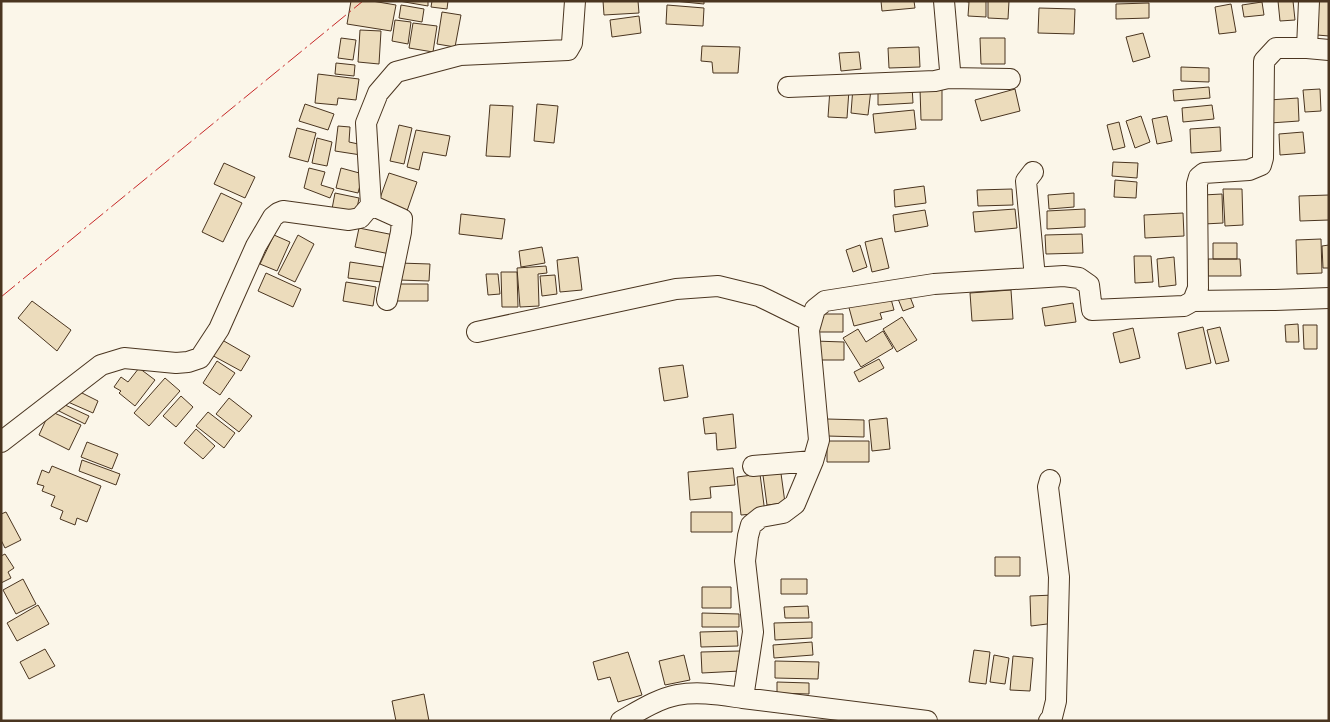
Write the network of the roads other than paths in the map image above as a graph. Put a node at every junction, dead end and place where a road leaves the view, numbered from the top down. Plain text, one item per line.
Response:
1 (576, 1) edge
2 (944, 1) edge
3 (1309, 1) edge
4 (1307, 48) junction
5 (1329, 50) edge
6 (948, 78) junction
7 (1010, 79) dead end
8 (788, 87) dead end
9 (1033, 172) dead end
10 (371, 205) junction
11 (1035, 278) junction
12 (1329, 298) edge
13 (387, 300) dead end
14 (1192, 301) junction
15 (810, 320) junction
16 (477, 332) dead end
17 (1, 442) edge
18 (814, 461) junction
19 (753, 466) dead end
20 (1050, 480) dead end
21 (743, 698) junction
22 (621, 721) edge
23 (927, 721) edge
24 (1049, 721) edge

1 - 10 street
2 - 6 street
3 - 4 street
4 - 5 street
4 - 14 street
6 - 7 street
6 - 8 street
9 - 11 street
10 - 13 street
10 - 17 street
11 - 14 street
11 - 15 street
12 - 14 street
15 - 16 street
15 - 18 street
18 - 19 street
18 - 21 street
20 - 24 street
21 - 22 street
21 - 23 street

